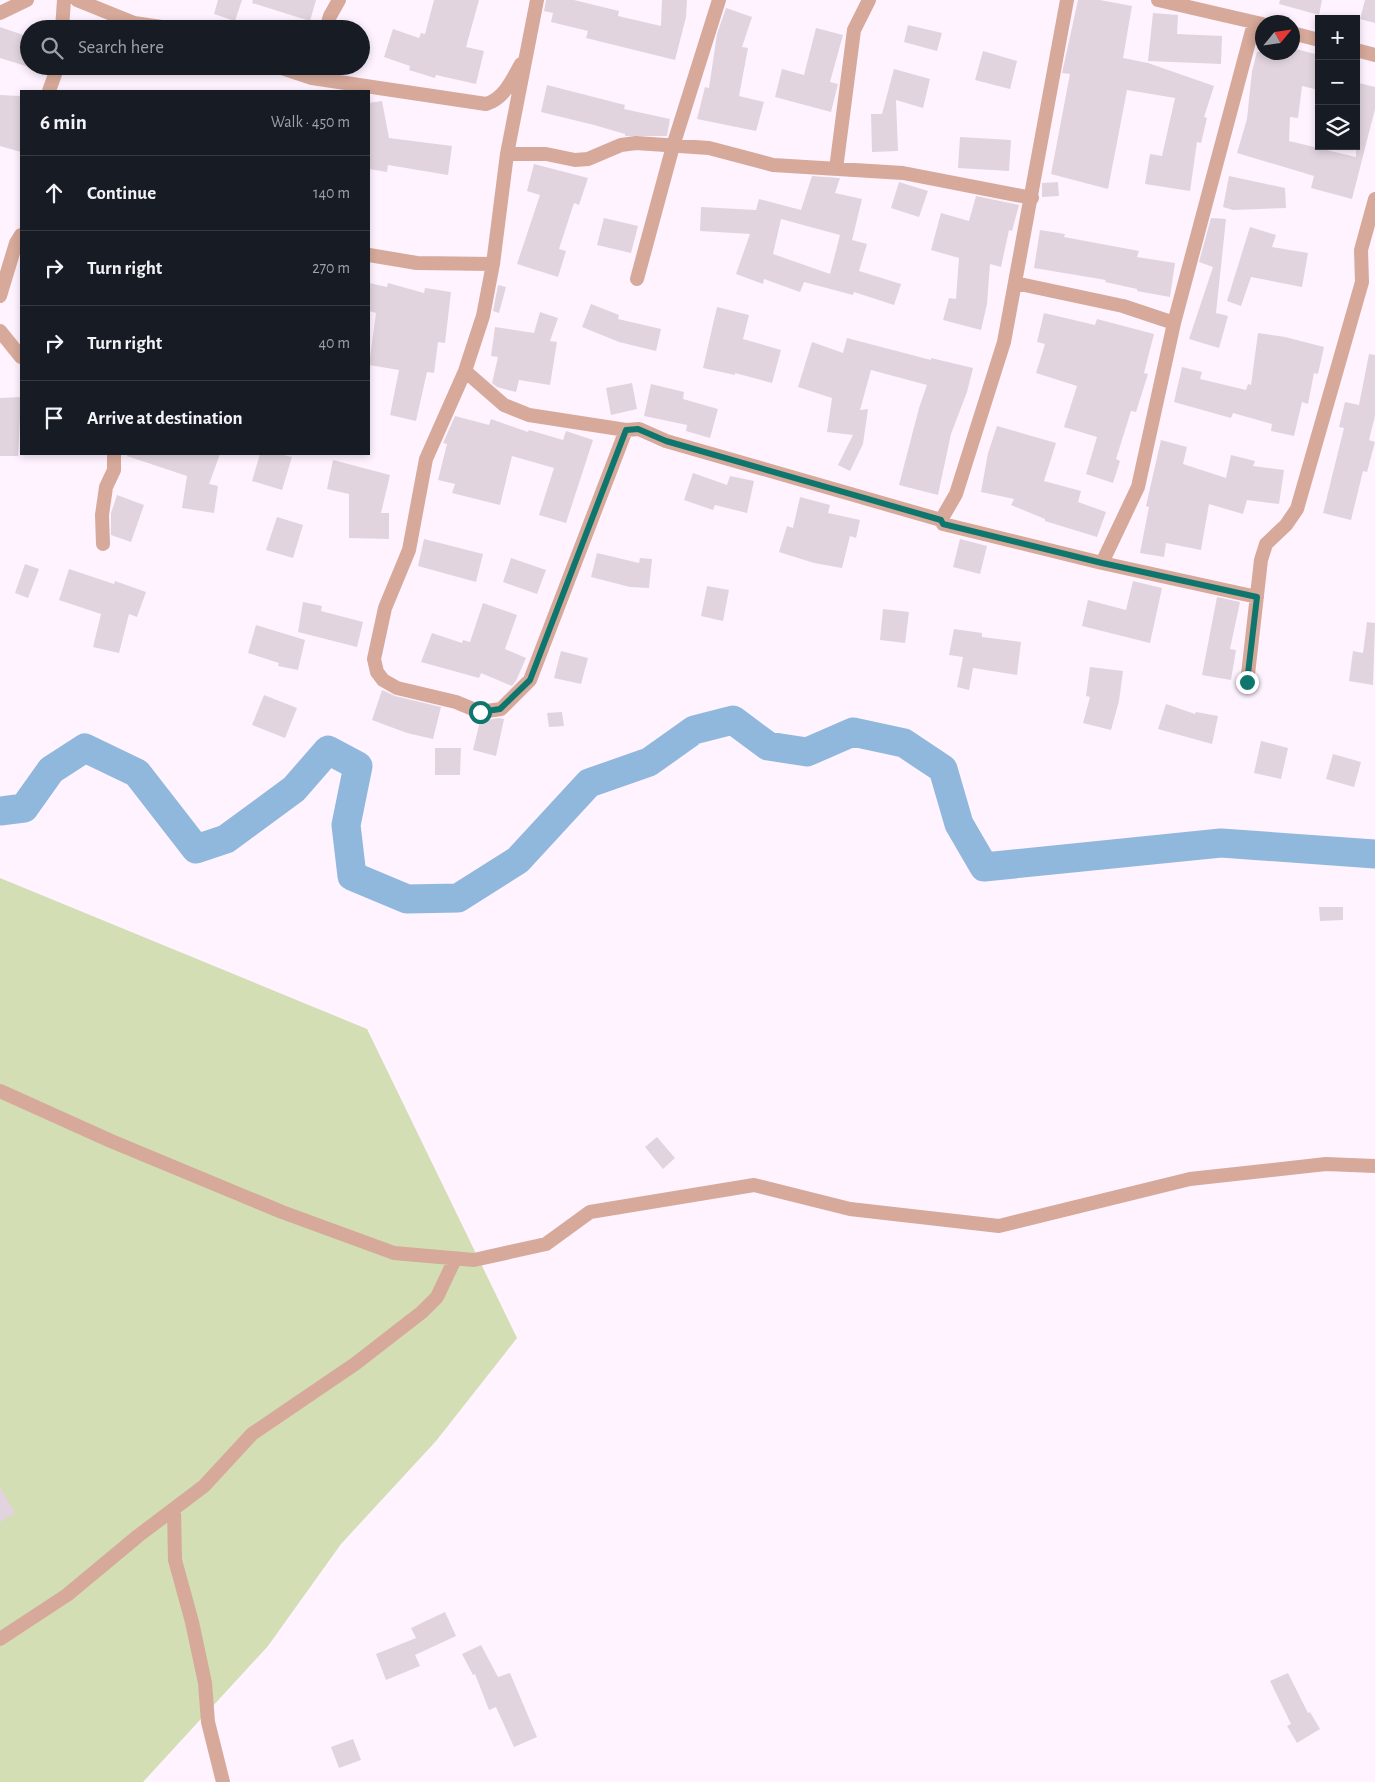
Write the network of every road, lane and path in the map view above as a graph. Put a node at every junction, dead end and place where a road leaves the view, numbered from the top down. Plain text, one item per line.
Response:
1 (26, 0) edge
2 (64, 0) edge
3 (77, 0) edge
4 (339, 0) edge
5 (537, 0) edge
6 (719, 0) edge
7 (869, 0) edge
8 (1068, 0) edge
9 (1158, 0) edge
10 (0, 13) edge
11 (63, 20) edge
12 (127, 20) edge
13 (329, 20) edge
14 (1255, 23) edge
15 (1255, 35) edge
16 (1300, 35) edge
17 (1315, 39) edge
18 (1360, 51) edge
19 (1375, 55) edge
20 (526, 58) junction
21 (55, 75) edge
22 (330, 75) edge
23 (49, 90) edge
24 (673, 146) junction
25 (507, 154) junction
26 (836, 169) junction
27 (1032, 198) junction
28 (1375, 199) edge
29 (20, 237) edge
30 (370, 254) edge
31 (493, 264) junction
32 (637, 279) dead end
33 (1016, 283) junction
34 (1368, 283) edge
35 (0, 296) edge
36 (1174, 323) junction
37 (0, 331) edge
38 (20, 356) edge
39 (465, 371) junction
40 (626, 430) junction
41 (114, 455) edge
42 (941, 520) junction
43 (103, 544) dead end
44 (1102, 563) junction
45 (1257, 597) junction
46 (1247, 682) dead end
47 (0, 1091) edge
48 (1375, 1166) edge
49 (455, 1259) junction
50 (174, 1508) junction
51 (0, 1639) edge
52 (223, 1782) edge

1 - 10 street
2 - 11 street
3 - 12 street
4 - 13 street
5 - 20 street
6 - 24 street
7 - 26 street
8 - 27 street
9 - 14 street
15 - 36 street
16 - 17 street
18 - 19 street
20 - 22 street
20 - 25 street
21 - 23 street
24 - 25 street
24 - 26 street
24 - 32 street
25 - 31 street
26 - 27 street
27 - 33 street
28 - 34 street
29 - 35 street
30 - 31 street
31 - 39 street
33 - 36 street
33 - 42 street
34 - 45 street
36 - 44 street
37 - 38 street
39 - 40 street
39 - 40 street
40 - 42 street
41 - 43 street
42 - 44 street
44 - 45 street
45 - 46 street
47 - 49 street
48 - 49 street
49 - 50 street
50 - 51 street
50 - 52 street

